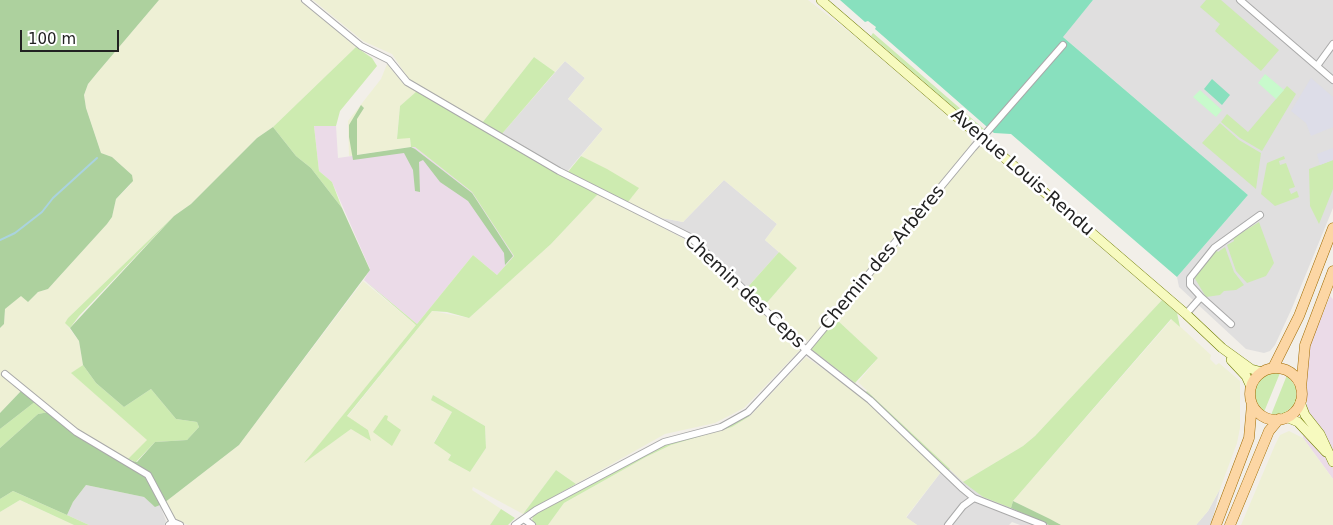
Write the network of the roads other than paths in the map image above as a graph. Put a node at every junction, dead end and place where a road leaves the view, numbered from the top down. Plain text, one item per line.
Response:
1 (305, 0) edge
2 (821, 0) edge
3 (1240, 0) edge
4 (1333, 44) edge
5 (1063, 45) dead end
6 (1317, 66) junction
7 (1333, 80) edge
8 (982, 138) junction
9 (1260, 215) dead end
10 (1333, 228) edge
11 (1333, 239) edge
12 (1321, 260) junction
13 (1333, 271) edge
14 (1333, 282) edge
15 (1324, 294) junction
16 (1201, 297) junction
17 (1186, 314) junction
18 (1230, 324) dead end
19 (1222, 348) junction
20 (806, 350) junction
21 (1273, 368) junction
22 (1262, 372) junction
23 (5, 374) dead end
24 (1251, 387) junction
25 (1301, 389) junction
26 (1300, 402) junction
27 (1252, 404) junction
28 (1283, 418) junction
29 (1331, 459) edge
30 (974, 498) junction
31 (524, 519) junction
32 (171, 523) edge
33 (180, 525) edge
34 (515, 525) edge
35 (532, 525) edge
36 (948, 525) edge
37 (1042, 525) edge
38 (1216, 525) edge
39 (1230, 525) edge

1 - 20 street, Chemin des Ceps
2 - 8 main road, Avenue Louis-Rendu
3 - 6 street
4 - 6 street
5 - 8 street, Chemin des Arbères
6 - 7 street
8 - 17 main road, Avenue Louis-Rendu
8 - 20 street, Chemin des Arbères
9 - 16 street
10 - 12 main road
11 - 12 main road
12 - 21 main road
13 - 15 main road
14 - 15 street
15 - 25 main road
16 - 17 street
16 - 18 street
17 - 19 main road, Avenue Louis-Rendu
19 - 22 main road, Avenue Louis-Rendu
19 - 24 main road, Avenue Louis-Rendu
20 - 30 street, Chemin des Ceps
20 - 31 street, Chemin des Arbères
21 - 22 main road
21 - 25 main road
22 - 24 main road
23 - 32 street
24 - 27 main road
25 - 26 main road
26 - 28 main road
26 - 29 main road
27 - 28 main road
27 - 38 main road
28 - 29 main road
28 - 39 main road
30 - 36 street
30 - 37 street, Chemin des Ceps
31 - 34 street, Chemin des Arbères
31 - 35 street
32 - 33 street

